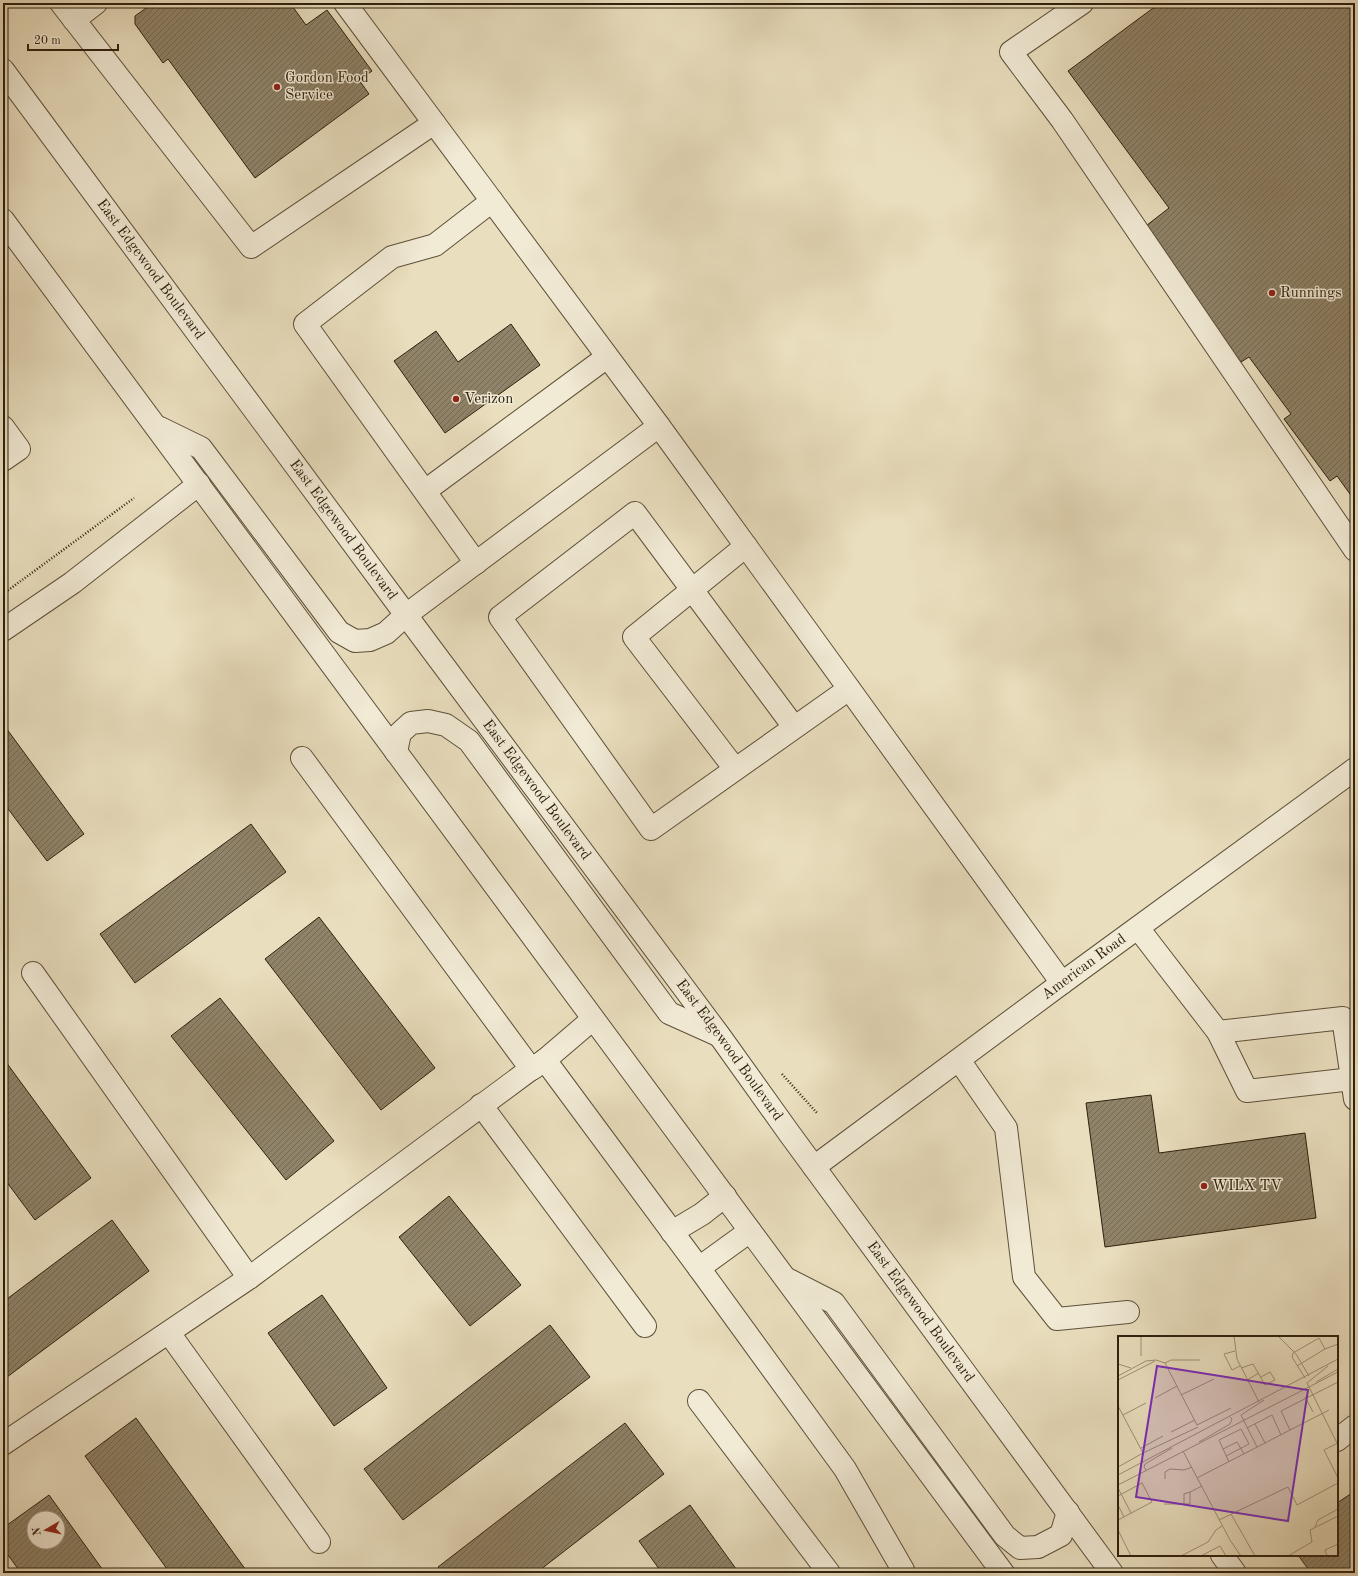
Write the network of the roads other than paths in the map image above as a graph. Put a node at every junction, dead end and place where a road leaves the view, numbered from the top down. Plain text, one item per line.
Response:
1 (96, 3) edge
2 (345, 3) edge
3 (1082, 3) edge
4 (67, 11) edge
5 (3, 70) edge
6 (434, 123) junction
7 (492, 201) junction
8 (3, 220) edge
9 (607, 357) junction
10 (659, 426) junction
11 (3, 427) edge
12 (157, 427) junction
13 (3, 460) edge
14 (199, 484) junction
15 (425, 491) junction
16 (746, 546) junction
17 (1355, 550) edge
18 (476, 563) junction
19 (692, 590) junction
20 (406, 615) junction
21 (3, 630) edge
22 (849, 689) junction
23 (794, 727) junction
24 (396, 752) junction
25 (302, 758) dead end
26 (735, 769) junction
27 (1355, 769) edge
28 (1138, 928) junction
29 (33, 973) dead end
30 (1062, 983) junction
31 (593, 1019) junction
32 (1218, 1032) junction
33 (719, 1036) junction
34 (959, 1060) junction
35 (538, 1065) junction
36 (1354, 1089) edge
37 (481, 1105) junction
38 (814, 1167) junction
39 (725, 1196) junction
40 (750, 1231) junction
41 (672, 1232) junction
42 (699, 1268) junction
43 (249, 1278) junction
44 (784, 1278) junction
45 (1128, 1312) dead end
46 (645, 1326) dead end
47 (169, 1332) junction
48 (699, 1401) dead end
49 (1355, 1426) edge
50 (1338, 1439) edge
51 (3, 1444) edge
52 (1068, 1512) junction
53 (319, 1542) dead end
54 (1223, 1556) edge
55 (902, 1572) edge
56 (829, 1573) edge
57 (1003, 1573) edge
58 (1112, 1573) edge
59 (1235, 1573) edge

1 - 4 street
2 - 6 street
3 - 17 street
4 - 6 street
5 - 20 street, East Edgewood Boulevard
6 - 7 street
7 - 9 street
7 - 15 street
8 - 12 street
9 - 10 street
9 - 15 street
10 - 16 street
10 - 18 street
11 - 13 street
12 - 14 street
12 - 20 street
14 - 21 street
14 - 24 street
15 - 18 street
16 - 19 street
16 - 22 street
18 - 20 street
19 - 23 street
19 - 26 street
19 - 26 street
20 - 33 street, East Edgewood Boulevard
22 - 23 street
22 - 30 street
23 - 26 street
24 - 31 street
24 - 33 street
25 - 35 street
27 - 28 street, American Road
28 - 30 street, American Road
28 - 32 street
29 - 43 street
30 - 34 street, American Road
31 - 35 street
31 - 39 street
32 - 36 street
32 - 36 street
33 - 38 street, East Edgewood Boulevard
34 - 38 street, American Road
34 - 45 street
35 - 37 street
35 - 41 street
37 - 43 street
37 - 46 street
38 - 52 street, East Edgewood Boulevard
39 - 40 street
39 - 41 street
40 - 42 street
40 - 44 street
41 - 42 street
42 - 55 street
43 - 47 street
44 - 52 street
44 - 57 street
47 - 51 street
47 - 53 street
48 - 56 street
49 - 50 street
52 - 58 street, East Edgewood Boulevard
54 - 59 street

